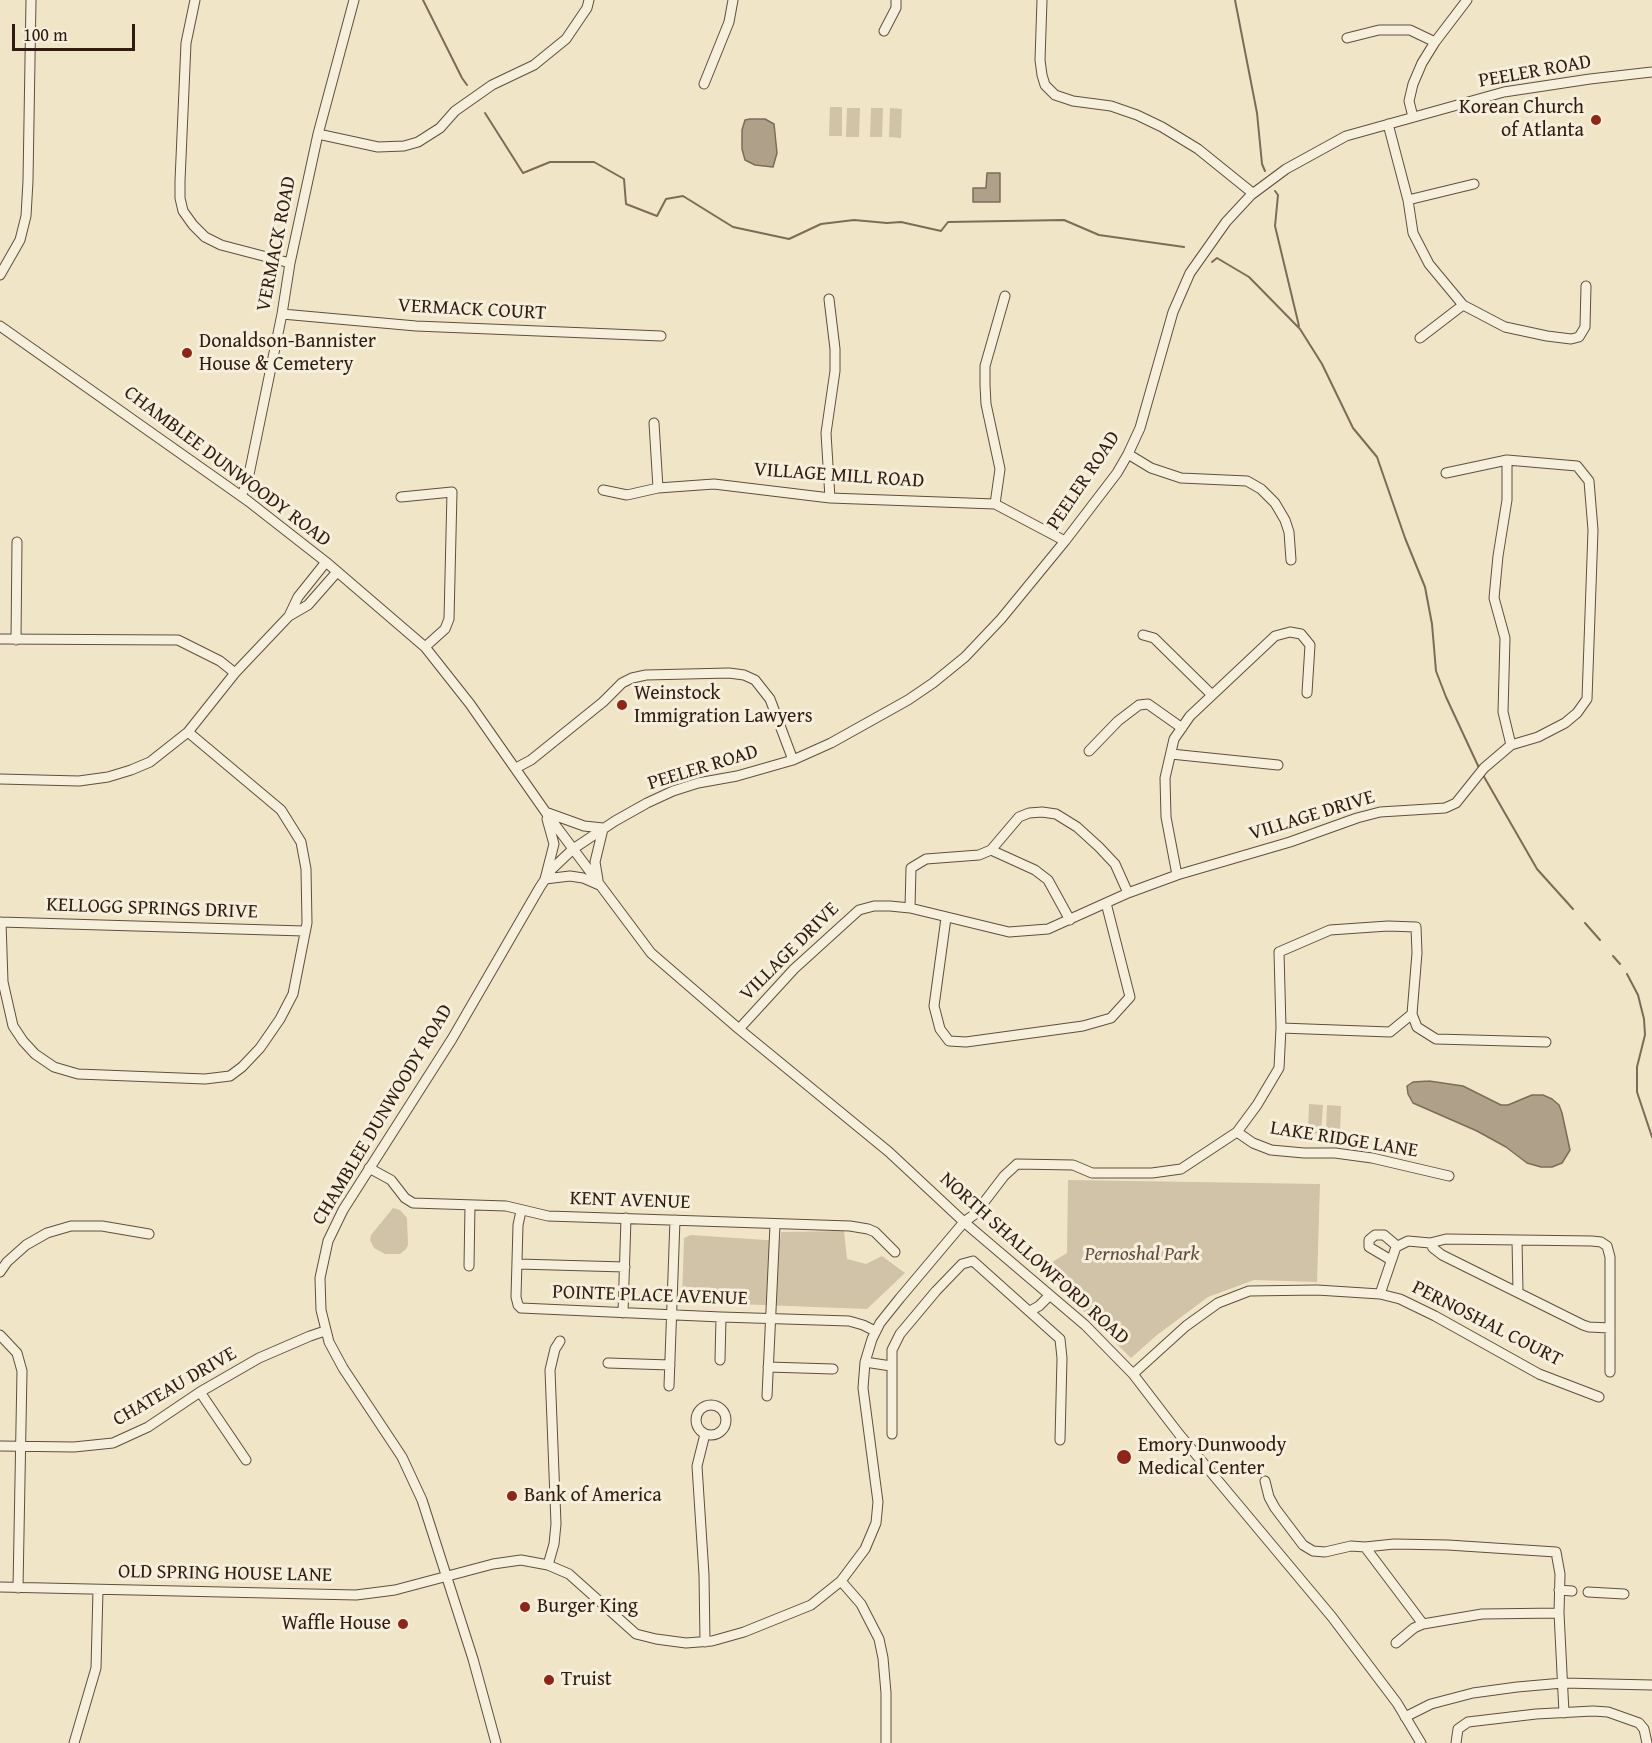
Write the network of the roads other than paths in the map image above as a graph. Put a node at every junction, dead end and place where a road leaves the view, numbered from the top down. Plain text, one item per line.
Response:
1 (31, 0) edge
2 (195, 0) edge
3 (354, 0) edge
4 (589, 0) edge
5 (733, 0) edge
6 (896, 0) edge
7 (1042, 0) edge
8 (1467, 0) edge
9 (884, 32) dead end
10 (1347, 38) dead end
11 (1435, 42) junction
12 (1652, 72) edge
13 (704, 84) dead end
14 (1413, 117) junction
15 (1388, 124) junction
16 (318, 134) junction
17 (1474, 184) dead end
18 (1251, 195) junction
19 (1408, 200) junction
20 (290, 263) junction
21 (0, 275) edge
22 (1586, 286) dead end
23 (1005, 296) dead end
24 (829, 299) dead end
25 (1463, 305) junction
26 (282, 314) junction
27 (0, 326) edge
28 (661, 336) dead end
29 (1420, 338) dead end
30 (654, 423) dead end
31 (1128, 454) junction
32 (1507, 460) junction
33 (1446, 473) dead end
34 (658, 488) junction
35 (603, 490) dead end
36 (241, 496) junction
37 (401, 497) dead end
38 (830, 498) junction
39 (996, 504) junction
40 (1065, 541) junction
41 (17, 542) dead end
42 (1291, 560) dead end
43 (326, 562) junction
44 (337, 572) junction
45 (289, 616) junction
46 (1143, 634) dead end
47 (0, 639) edge
48 (16, 640) junction
49 (425, 647) junction
50 (235, 674) junction
51 (1307, 693) dead end
52 (1212, 695) junction
53 (1182, 728) junction
54 (188, 732) junction
55 (1511, 745) junction
56 (1089, 751) dead end
57 (1171, 754) junction
58 (792, 760) junction
59 (1278, 765) dead end
60 (516, 768) junction
61 (0, 779) edge
62 (546, 812) junction
63 (603, 828) junction
64 (573, 849) junction
65 (991, 850) junction
66 (1177, 874) junction
67 (545, 879) junction
68 (599, 885) junction
69 (1128, 893) junction
70 (1106, 903) junction
71 (910, 908) junction
72 (946, 918) junction
73 (1071, 920) junction
74 (1, 922) edge
75 (304, 931) junction
76 (1412, 1014) junction
77 (1281, 1028) junction
78 (739, 1029) junction
79 (1546, 1042) dead end
80 (1237, 1132) junction
81 (369, 1168) junction
82 (1449, 1176) dead end
83 (470, 1205) junction
84 (522, 1211) junction
85 (626, 1218) junction
86 (675, 1220) junction
87 (964, 1222) junction
88 (775, 1225) junction
89 (149, 1234) dead end
90 (1517, 1240) junction
91 (1430, 1243) junction
92 (1397, 1246) junction
93 (895, 1252) dead end
94 (1391, 1260) junction
95 (469, 1261) dead end
96 (518, 1264) junction
97 (625, 1267) junction
98 (0, 1272) edge
99 (1518, 1292) junction
100 (1380, 1294) junction
101 (1049, 1296) junction
102 (1030, 1311) junction
103 (623, 1313) junction
104 (671, 1314) junction
105 (721, 1317) junction
106 (771, 1319) junction
107 (1610, 1328) junction
108 (325, 1331) junction
109 (875, 1331) junction
110 (0, 1335) edge
111 (560, 1341) dead end
112 (720, 1360) dead end
113 (865, 1362) junction
114 (608, 1363) dead end
115 (670, 1365) junction
116 (891, 1366) junction
117 (768, 1367) junction
118 (833, 1369) dead end
119 (1610, 1372) dead end
120 (1133, 1374) junction
121 (669, 1386) dead end
122 (200, 1392) junction
123 (767, 1396) dead end
124 (1599, 1397) dead end
125 (705, 1434) dead end
126 (892, 1434) dead end
127 (1060, 1440) dead end
128 (0, 1446) edge
129 (22, 1446) junction
130 (246, 1460) dead end
131 (1265, 1481) dead end
132 (1365, 1548) junction
133 (548, 1565) junction
134 (448, 1577) junction
135 (841, 1581) junction
136 (0, 1587) edge
137 (18, 1588) junction
138 (98, 1590) junction
139 (1559, 1590) junction
140 (1572, 1591) dead end
141 (1588, 1592) dead end
142 (1624, 1594) dead end
143 (1559, 1613) junction
144 (1423, 1624) junction
145 (705, 1642) junction
146 (1396, 1642) dead end
147 (1563, 1683) junction
148 (1652, 1685) edge
149 (1564, 1713) junction
150 (1404, 1717) junction
151 (74, 1743) edge
152 (496, 1743) edge
153 (886, 1743) edge
154 (1421, 1743) edge
155 (1456, 1743) edge
156 (1647, 1743) edge

1 - 21 street
2 - 20 street
3 - 16 street, VERMACK ROAD
4 - 16 street
5 - 13 street
6 - 9 street
7 - 18 street
8 - 11 street
10 - 11 street
11 - 14 street
12 - 14 street, PEELER ROAD
14 - 15 street, PEELER ROAD
15 - 18 street, PEELER ROAD
15 - 19 street
16 - 20 street, VERMACK ROAD
17 - 19 street
18 - 31 street, PEELER ROAD
19 - 25 street
20 - 26 street, VERMACK ROAD
22 - 25 street
23 - 39 street
24 - 38 street
25 - 29 street
26 - 28 street, VERMACK COURT
26 - 36 street, VERMACK ROAD
27 - 36 street, CHAMBLEE DUNWOODY ROAD
30 - 34 street
31 - 40 street, PEELER ROAD
31 - 42 street
32 - 33 street, VILLAGE DRIVE
32 - 55 street
32 - 55 street, VILLAGE DRIVE
34 - 35 street, VILLAGE MILL ROAD
34 - 38 street, VILLAGE MILL ROAD
36 - 43 street, CHAMBLEE DUNWOODY ROAD
37 - 49 street
38 - 39 street, VILLAGE MILL ROAD
39 - 40 street, VILLAGE MILL ROAD
40 - 58 street, PEELER ROAD
41 - 48 street
43 - 44 street, CHAMBLEE DUNWOODY ROAD
43 - 45 street
44 - 45 street
44 - 49 street, CHAMBLEE DUNWOODY ROAD
45 - 50 street
46 - 52 street
47 - 48 street
48 - 50 street
49 - 60 street, CHAMBLEE DUNWOODY ROAD
50 - 54 street
51 - 52 street
52 - 53 street
53 - 56 street
53 - 57 street
54 - 61 street
54 - 75 street
55 - 66 street, VILLAGE DRIVE
57 - 59 street
57 - 66 street
58 - 60 street
58 - 63 street, PEELER ROAD
60 - 62 street
62 - 63 street
62 - 64 street
62 - 67 street
63 - 64 street, PEELER ROAD
63 - 68 street
64 - 67 street, CHAMBLEE DUNWOODY ROAD
64 - 68 street, NORTH SHALLOWFORD ROAD
65 - 69 street
65 - 71 street
65 - 73 street
66 - 69 street, VILLAGE DRIVE
67 - 68 street
67 - 81 street, CHAMBLEE DUNWOODY ROAD
68 - 78 street, NORTH SHALLOWFORD ROAD
69 - 70 street, VILLAGE DRIVE
70 - 72 street
70 - 73 street, VILLAGE DRIVE
71 - 72 street, VILLAGE DRIVE
71 - 78 street, VILLAGE DRIVE
72 - 73 street, VILLAGE DRIVE
74 - 75 street, KELLOGG SPRINGS DRIVE
74 - 75 street
76 - 77 street
76 - 77 street, LAKE RIDGE LANE
76 - 79 street
77 - 80 street, LAKE RIDGE LANE
78 - 87 street, NORTH SHALLOWFORD ROAD
80 - 82 street, LAKE RIDGE LANE
80 - 87 street, LAKE RIDGE LANE
81 - 83 street, KENT AVENUE
81 - 108 street, CHAMBLEE DUNWOODY ROAD
83 - 84 street, KENT AVENUE
83 - 95 street
84 - 85 street, KENT AVENUE
84 - 96 street, POINTE PLACE AVENUE
85 - 86 street, KENT AVENUE
85 - 97 street
86 - 88 street, KENT AVENUE
86 - 104 street
87 - 101 street, NORTH SHALLOWFORD ROAD
87 - 109 street, LAKE RIDGE LANE
88 - 93 street, KENT AVENUE
88 - 106 street
89 - 98 street
90 - 91 street
90 - 99 street
90 - 107 street
91 - 92 street
91 - 99 street
92 - 94 street
92 - 94 street
94 - 100 street
96 - 97 street
96 - 103 street, POINTE PLACE AVENUE
97 - 103 street
99 - 107 street
100 - 120 street, PERNOSHAL COURT
100 - 124 street, PERNOSHAL COURT
101 - 102 street
101 - 120 street, NORTH SHALLOWFORD ROAD
102 - 116 street
102 - 127 street
103 - 104 street, POINTE PLACE AVENUE
104 - 105 street, POINTE PLACE AVENUE
104 - 115 street
105 - 106 street, POINTE PLACE AVENUE
105 - 112 street
106 - 109 street, POINTE PLACE AVENUE
106 - 117 street
107 - 119 street
108 - 122 street, CHATEAU DRIVE
108 - 134 street, CHAMBLEE DUNWOODY ROAD
109 - 113 street, LAKE RIDGE LANE
110 - 129 street
111 - 133 street
113 - 116 street
113 - 135 street, LAKE RIDGE LANE
114 - 115 street
115 - 121 street
116 - 126 street
117 - 118 street
117 - 123 street
120 - 150 street, NORTH SHALLOWFORD ROAD
122 - 129 street, CHATEAU DRIVE
122 - 130 street
125 - 145 street
128 - 129 street, CHATEAU DRIVE
129 - 137 street
131 - 132 street
132 - 139 street
132 - 144 street
133 - 134 street, OLD SPRING HOUSE LANE
133 - 145 street, OLD SPRING HOUSE LANE
134 - 138 street, OLD SPRING HOUSE LANE
134 - 152 street, CHAMBLEE DUNWOODY ROAD
135 - 145 street, OLD SPRING HOUSE LANE
135 - 153 street
136 - 137 street, OLD SPRING HOUSE LANE
137 - 138 street, OLD SPRING HOUSE LANE
138 - 151 street
139 - 140 street
139 - 143 street
141 - 142 street
143 - 144 street
143 - 147 street
144 - 146 street
147 - 148 street
147 - 149 street
147 - 150 street
149 - 155 street
149 - 156 street
150 - 154 street, NORTH SHALLOWFORD ROAD

